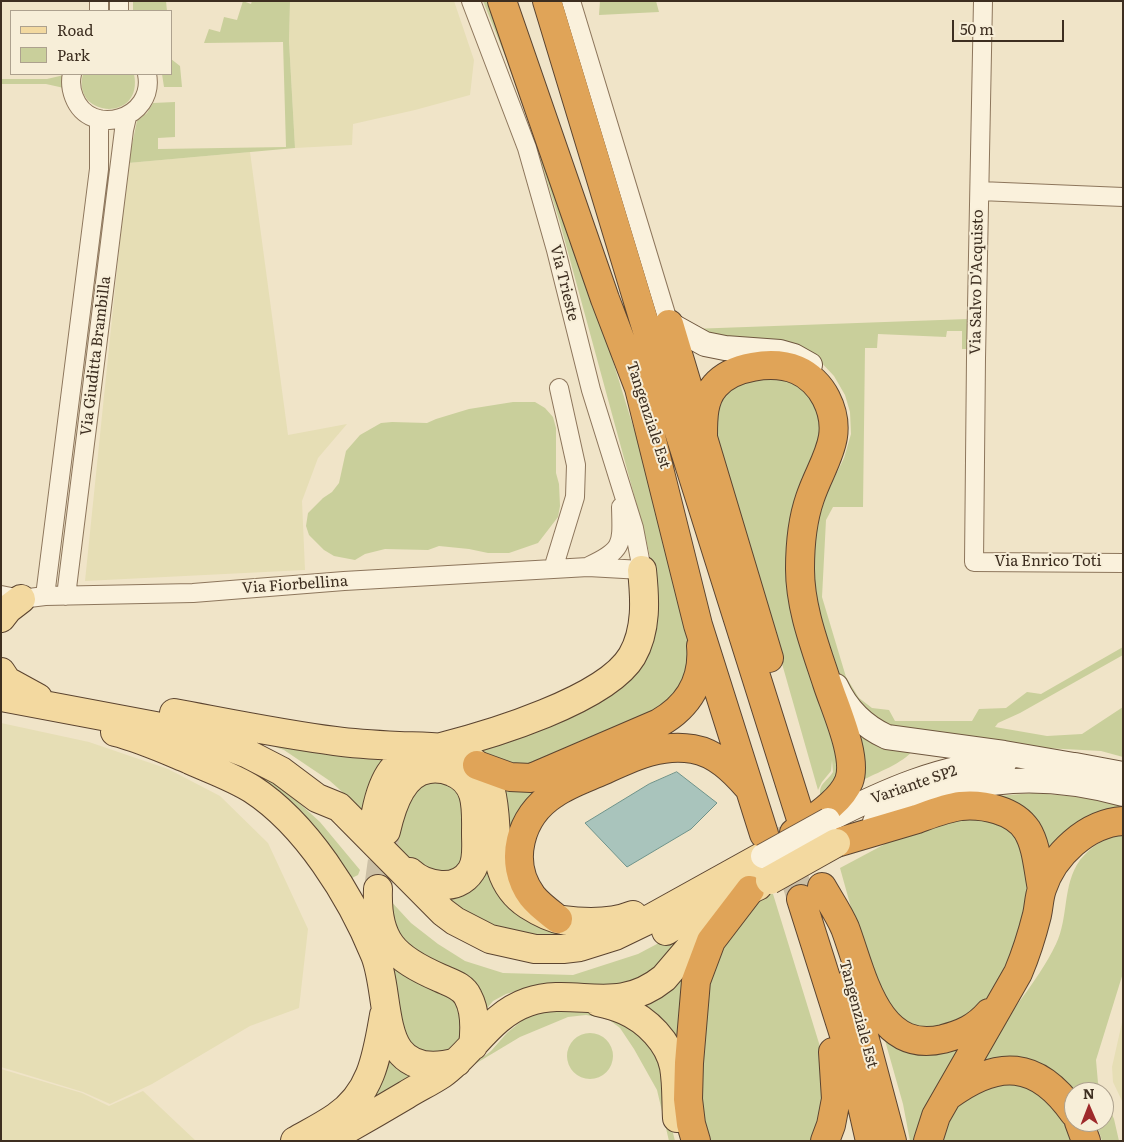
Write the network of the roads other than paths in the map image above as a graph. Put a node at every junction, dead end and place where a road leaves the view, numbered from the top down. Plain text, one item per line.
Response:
1 (471, 1) edge
2 (502, 1) edge
3 (522, 1) edge
4 (547, 1) edge
5 (571, 1) edge
6 (983, 1) edge
7 (72, 75) edge
8 (147, 75) edge
9 (127, 116) junction
10 (99, 120) junction
11 (980, 192) junction
12 (1123, 197) edge
13 (669, 324) junction
14 (559, 388) dead end
15 (639, 388) junction
16 (703, 436) junction
17 (621, 486) junction
18 (974, 562) joint
19 (1123, 563) edge
20 (588, 567) junction
21 (553, 569) junction
22 (642, 570) junction
23 (66, 596) junction
24 (17, 599) edge
25 (1, 618) edge
26 (698, 624) junction
27 (1, 672) edge
28 (1, 697) edge
29 (1, 707) edge
30 (64, 708) junction
31 (436, 747) junction
32 (477, 765) junction
33 (1091, 768) junction
34 (1123, 774) edge
35 (750, 790) junction
36 (1123, 794) edge
37 (317, 798) junction
38 (1123, 821) edge
39 (373, 824) junction
40 (832, 831) junction
41 (772, 850) junction
42 (705, 888) junction
43 (1042, 889) junction
44 (804, 898) junction
45 (558, 919) junction
46 (367, 936) junction
47 (1012, 984) junction
48 (590, 999) junction
49 (385, 1004) junction
50 (832, 1052) junction
51 (465, 1054) junction
52 (946, 1097) junction
53 (1064, 1101) edge
54 (295, 1141) edge
55 (326, 1141) edge
56 (683, 1141) edge
57 (696, 1141) edge
58 (825, 1141) edge
59 (853, 1141) edge
60 (870, 1141) edge
61 (892, 1141) edge
62 (928, 1141) edge

1 - 17 street, Via Trieste
2 - 15 highway
3 - 15 highway, Tangenziale Est
4 - 41 highway, Tangenziale Est
5 - 13 street
6 - 11 street, Via Salvo D'Acquisto
7 - 10 street
8 - 9 street
9 - 10 street
9 - 23 street, Via Giuditta Brambilla
10 - 24 street, Via Giuditta Brambilla
11 - 12 street
11 - 18 street, Via Salvo D'Acquisto
13 - 16 highway
13 - 33 main road
14 - 21 street
15 - 26 highway
15 - 41 highway, Tangenziale Est
16 - 41 highway
16 - 41 highway
17 - 20 street, Via Fiorbellina
17 - 22 street, Via Trieste
18 - 19 street, Via Enrico Toti
20 - 21 street, Via Fiorbellina
20 - 22 street, Via Fiorbellina
21 - 23 street, Via Fiorbellina
22 - 31 main road
23 - 24 street, Via Fiorbellina
24 - 25 main road
26 - 32 highway
26 - 35 highway
27 - 30 main road
28 - 30 main road
29 - 46 main road
30 - 31 main road
30 - 37 main road
31 - 32 main road
31 - 39 main road
32 - 45 main road
33 - 34 main road, Variante SP2
33 - 40 main road, Variante SP2
35 - 41 highway
35 - 45 highway
36 - 40 main road, Variante SP2
37 - 39 main road
37 - 41 main road
38 - 43 highway
39 - 39 main road
39 - 42 main road
40 - 41 main road, bridge
40 - 43 highway
41 - 42 main road
41 - 48 main road
41 - 57 highway
42 - 45 main road
43 - 47 highway
44 - 47 highway
44 - 50 highway
44 - 60 highway, Tangenziale Est
44 - 61 highway, Tangenziale Est
46 - 49 main road
46 - 51 main road
47 - 52 highway
48 - 51 main road
48 - 56 main road
49 - 51 main road
49 - 54 main road
50 - 58 highway
50 - 59 highway
51 - 55 main road
52 - 53 highway
52 - 62 highway

